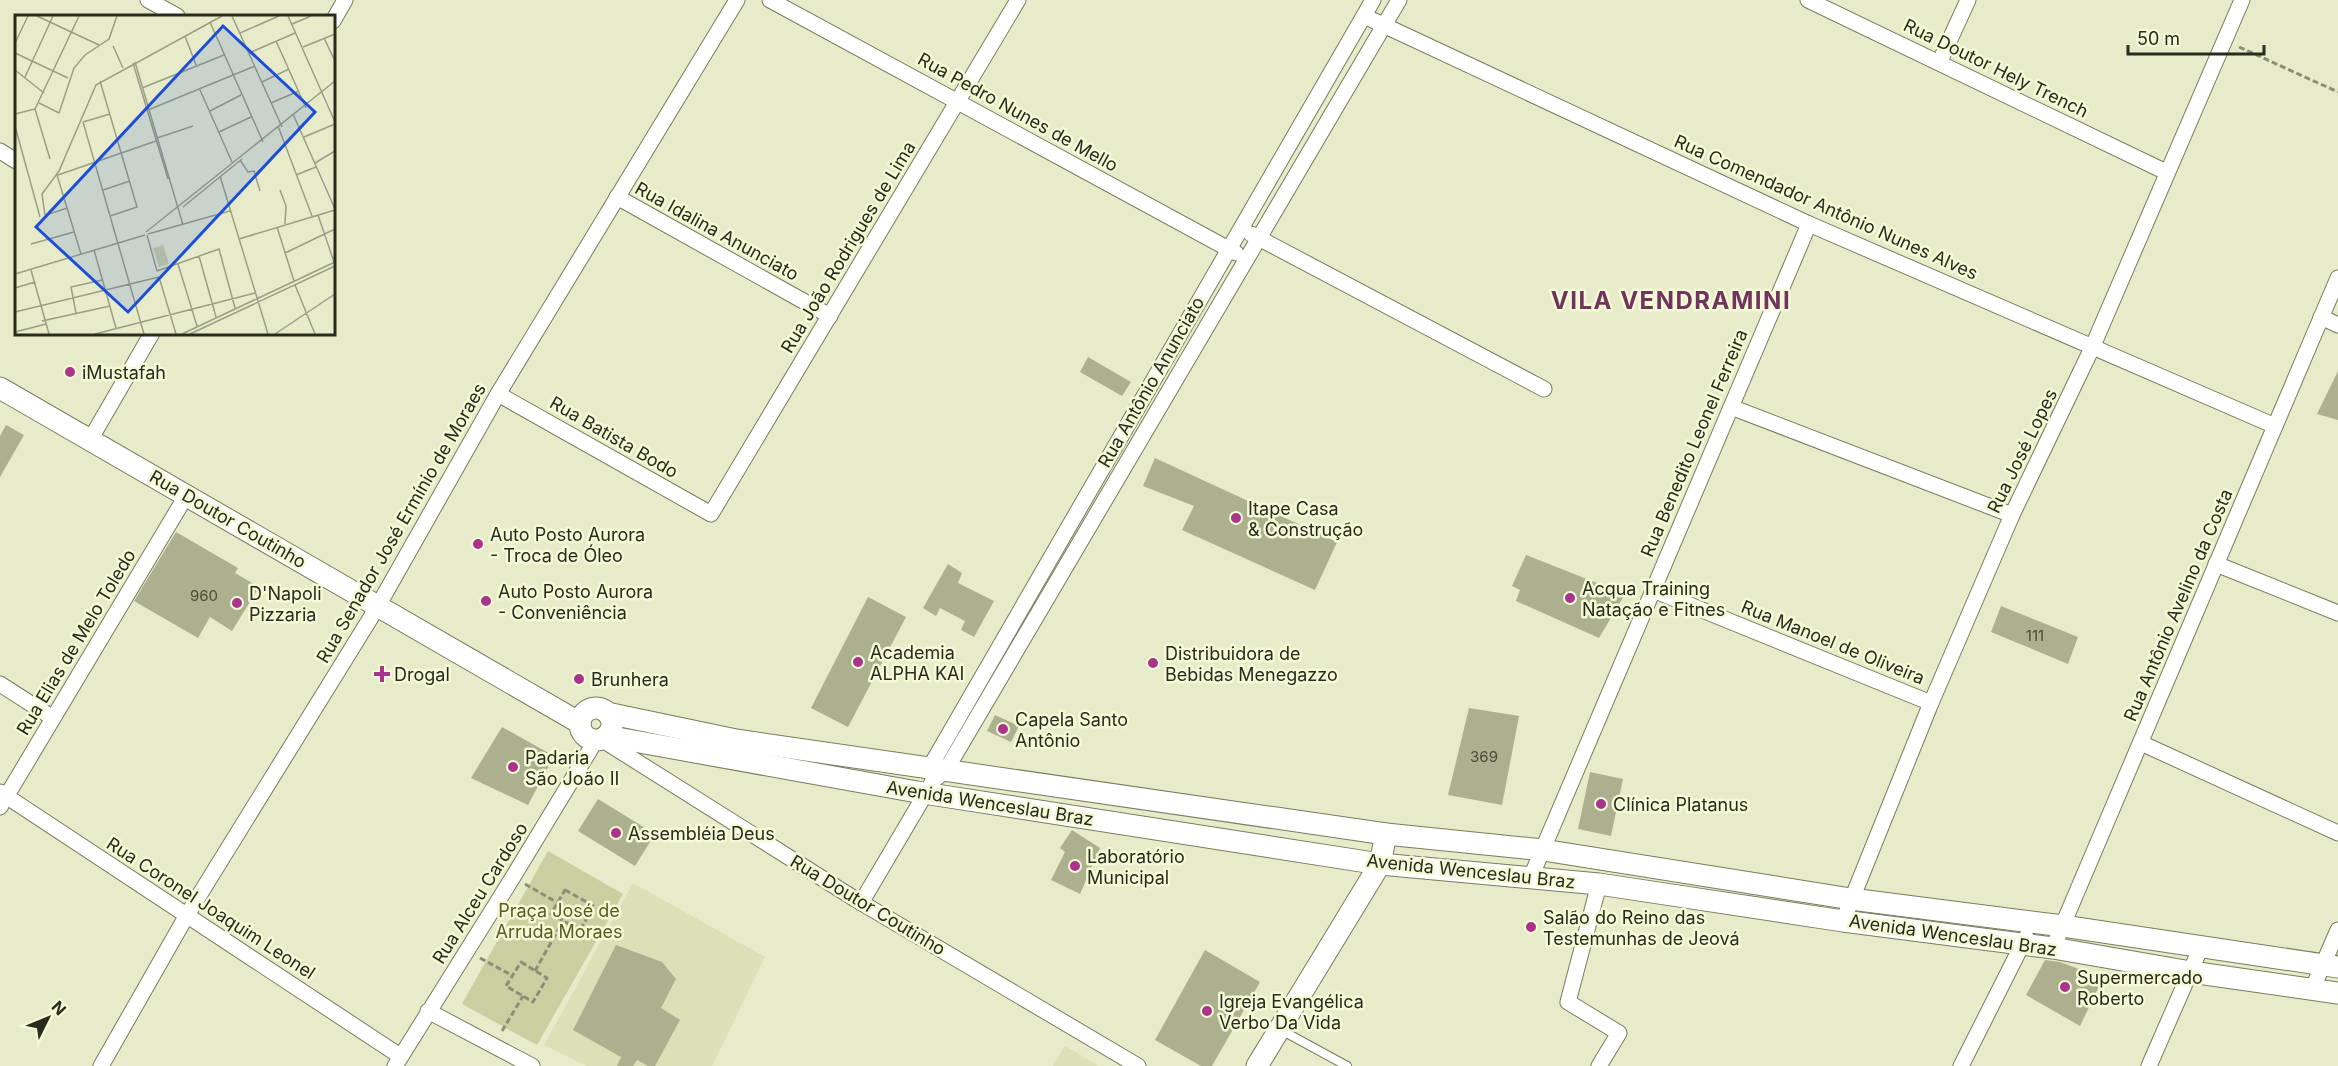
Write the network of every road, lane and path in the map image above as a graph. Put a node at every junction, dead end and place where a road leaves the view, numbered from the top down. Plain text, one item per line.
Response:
1 (148, 0) edge
2 (345, 0) edge
3 (737, 0) edge
4 (770, 0) edge
5 (1018, 0) edge
6 (1373, 0) edge
7 (1399, 0) edge
8 (1808, 0) edge
9 (1968, 0) edge
10 (2242, 0) edge
11 (175, 15) edge
12 (1364, 16) junction
13 (334, 19) edge
14 (1384, 25) junction
15 (2226, 41) junction
16 (1940, 61) junction
17 (2338, 92) edge
18 (958, 101) junction
19 (0, 151) edge
20 (15, 160) edge
21 (2166, 172) junction
22 (618, 197) junction
23 (1809, 224) junction
24 (1240, 228) junction
25 (1259, 238) junction
26 (1228, 249) junction
27 (1246, 259) junction
28 (2338, 278) edge
29 (830, 316) junction
30 (2321, 317) junction
31 (2338, 325) edge
32 (151, 334) edge
33 (2092, 348) junction
34 (0, 388) edge
35 (1544, 389) dead end
36 (498, 394) junction
37 (1731, 407) junction
38 (2275, 426) junction
39 (90, 440) junction
40 (1109, 456) junction
41 (1125, 465) junction
42 (186, 496) junction
43 (711, 514) joint
44 (2012, 515) junction
45 (2216, 564) junction
46 (1653, 590) junction
47 (1023, 605) junction
48 (378, 606) junction
49 (1039, 612) junction
50 (2338, 613) edge
51 (0, 684) edge
52 (1931, 703) junction
53 (607, 712) junction
54 (53, 718) junction
55 (580, 723) junction
56 (601, 738) junction
57 (2140, 742) junction
58 (934, 778) junction
59 (2, 798) edge
60 (1166, 802) junction
61 (1162, 830) junction
62 (2338, 833) edge
63 (1386, 834) junction
64 (1543, 849) junction
65 (1380, 864) junction
66 (513, 877) junction
67 (1531, 877) junction
68 (1599, 884) junction
69 (1851, 899) junction
70 (558, 903) junction
71 (861, 903) junction
72 (187, 915) junction
73 (564, 921) junction
74 (1843, 921) junction
75 (2033, 922) junction
76 (2062, 926) junction
77 (2338, 930) edge
78 (2022, 945) junction
79 (2200, 947) junction
80 (2053, 948) junction
81 (467, 951) junction
82 (2331, 966) edge
83 (536, 971) junction
84 (2191, 972) junction
85 (513, 976) junction
86 (2312, 990) junction
87 (2338, 993) edge
88 (523, 996) junction
89 (428, 1011) junction
90 (1279, 1029) junction
91 (493, 1046) junction
92 (398, 1061) edge
93 (101, 1066) edge
94 (532, 1066) edge
95 (1138, 1066) edge
96 (1257, 1066) edge
97 (1347, 1066) edge
98 (1599, 1066) edge
99 (1961, 1066) edge
100 (2149, 1066) edge

1 - 11 street
2 - 13 street
3 - 22 street, Rua Senador José Ermínio de Moraes
4 - 18 street, Rua Pedro Nunes de Mello
5 - 18 street, Rua João Rodrigues de Lima
6 - 12 street, Rua Antônio Anunciato
7 - 14 street, Rua Antônio Anunciato
8 - 16 street, Rua Doutor Hely Trench
9 - 16 street
10 - 15 street, Rua José Lopes
12 - 14 street, Rua Comendador Antônio Nunes Alves
12 - 24 street, Rua Antônio Anunciato
14 - 23 street, Rua Comendador Antônio Nunes Alves
14 - 25 street, Rua Antônio Anunciato
15 - 17 path
15 - 21 street, Rua José Lopes
16 - 21 street, Rua Doutor Hely Trench
18 - 26 street, Rua Pedro Nunes de Mello
18 - 29 street, Rua João Rodrigues de Lima
19 - 20 street
21 - 33 street, Rua José Lopes
22 - 29 street, Rua Idalina Anunciato
22 - 36 street, Rua Senador José Ermínio de Moraes
23 - 33 street, Rua Comendador Antônio Nunes Alves
23 - 37 street, Rua Benedito Leonel Ferreira
24 - 25 street
24 - 26 street, Rua Antônio Anunciato
25 - 27 street, Rua Antônio Anunciato
25 - 35 street
26 - 27 street, Rua Pedro Nunes de Mello
26 - 40 street, Rua Antônio Anunciato
27 - 41 street, Rua Antônio Anunciato
28 - 30 street, Rua Antônio Avelino da Costa
29 - 43 street, Rua João Rodrigues de Lima
30 - 31 street
30 - 38 street, Rua Antônio Avelino da Costa
32 - 39 street
33 - 38 street, Rua Comendador Antônio Nunes Alves
33 - 44 street, Rua José Lopes
34 - 39 main road, Rua Doutor Coutinho
36 - 43 street, Rua Batista Bodo
36 - 48 street, Rua Senador José Ermínio de Moraes
37 - 44 street
37 - 46 street, Rua Benedito Leonel Ferreira
38 - 45 street, Rua Antônio Avelino da Costa
39 - 42 main road, Rua Doutor Coutinho
40 - 41 street
40 - 47 street, Rua Antônio Anunciato
41 - 49 street, Rua Antônio Anunciato
42 - 48 main road, Rua Doutor Coutinho
42 - 54 street, Rua Elias de Melo Toledo
44 - 52 street, Rua José Lopes
45 - 50 street
45 - 57 street, Rua Antônio Avelino da Costa
46 - 52 street, Rua Manoel de Oliveira
46 - 64 street, Rua Benedito Leonel Ferreira
47 - 49 street
47 - 58 street, Rua Antônio Anunciato
48 - 55 main road, Rua Doutor Coutinho
48 - 72 street, Rua Senador José Ermínio de Moraes
49 - 58 street, Rua Antônio Anunciato
51 - 54 street
52 - 69 street, Rua José Lopes
53 - 55 main road
53 - 56 main road
53 - 58 main road, Avenida Wenceslau Braz
54 - 59 street, Rua Elias de Melo Toledo
55 - 56 main road
56 - 58 main road, Avenida Wenceslau Braz
56 - 66 street, Rua Alceu Cardoso
56 - 71 street, Rua Doutor Coutinho
57 - 62 street
57 - 76 street, Rua Antônio Avelino da Costa
58 - 60 main road, Avenida Wenceslau Braz
58 - 61 main road, Avenida Wenceslau Braz
58 - 71 street, Rua Antônio Anunciato
59 - 72 street, Rua Coronel Joaquim Leonel
60 - 61 main road
60 - 63 main road, Avenida Wenceslau Braz
61 - 65 main road, Avenida Wenceslau Braz
63 - 64 main road, Avenida Wenceslau Braz
63 - 65 main road
64 - 67 street, Rua Benedito Leonel Ferreira
64 - 69 main road, Avenida Wenceslau Braz
65 - 67 main road, Avenida Wenceslau Braz
65 - 90 main road
66 - 70 path
66 - 81 street, Rua Alceu Cardoso
67 - 68 main road, Avenida Wenceslau Braz
68 - 74 main road, Avenida Wenceslau Braz
68 - 98 street
69 - 74 street, Rua José Lopes
69 - 75 main road, Avenida Wenceslau Braz
70 - 73 path
70 - 73 path
71 - 95 street, Rua Doutor Coutinho
72 - 92 street, Rua Coronel Joaquim Leonel
72 - 93 street, Rua Senador José Ermínio de Moraes
73 - 83 path
74 - 78 main road, Avenida Wenceslau Braz
75 - 76 main road, Avenida Wenceslau Braz
75 - 78 street
76 - 79 main road, Avenida Wenceslau Braz
76 - 80 street, Rua Antônio Avelino da Costa
77 - 82 street
78 - 80 main road, Avenida Wenceslau Braz
78 - 99 street
79 - 82 main road, Avenida Wenceslau Braz
79 - 84 street
80 - 84 main road, Avenida Wenceslau Braz
81 - 85 path
81 - 89 street, Rua Alceu Cardoso
82 - 86 street
83 - 85 path
83 - 88 path
84 - 86 main road, Avenida Wenceslau Braz
84 - 100 street
85 - 88 path
86 - 87 main road, Avenida Wenceslau Braz
88 - 91 path
89 - 91 street
89 - 92 street, Rua Alceu Cardoso
90 - 96 main road
90 - 97 lane
91 - 94 street

